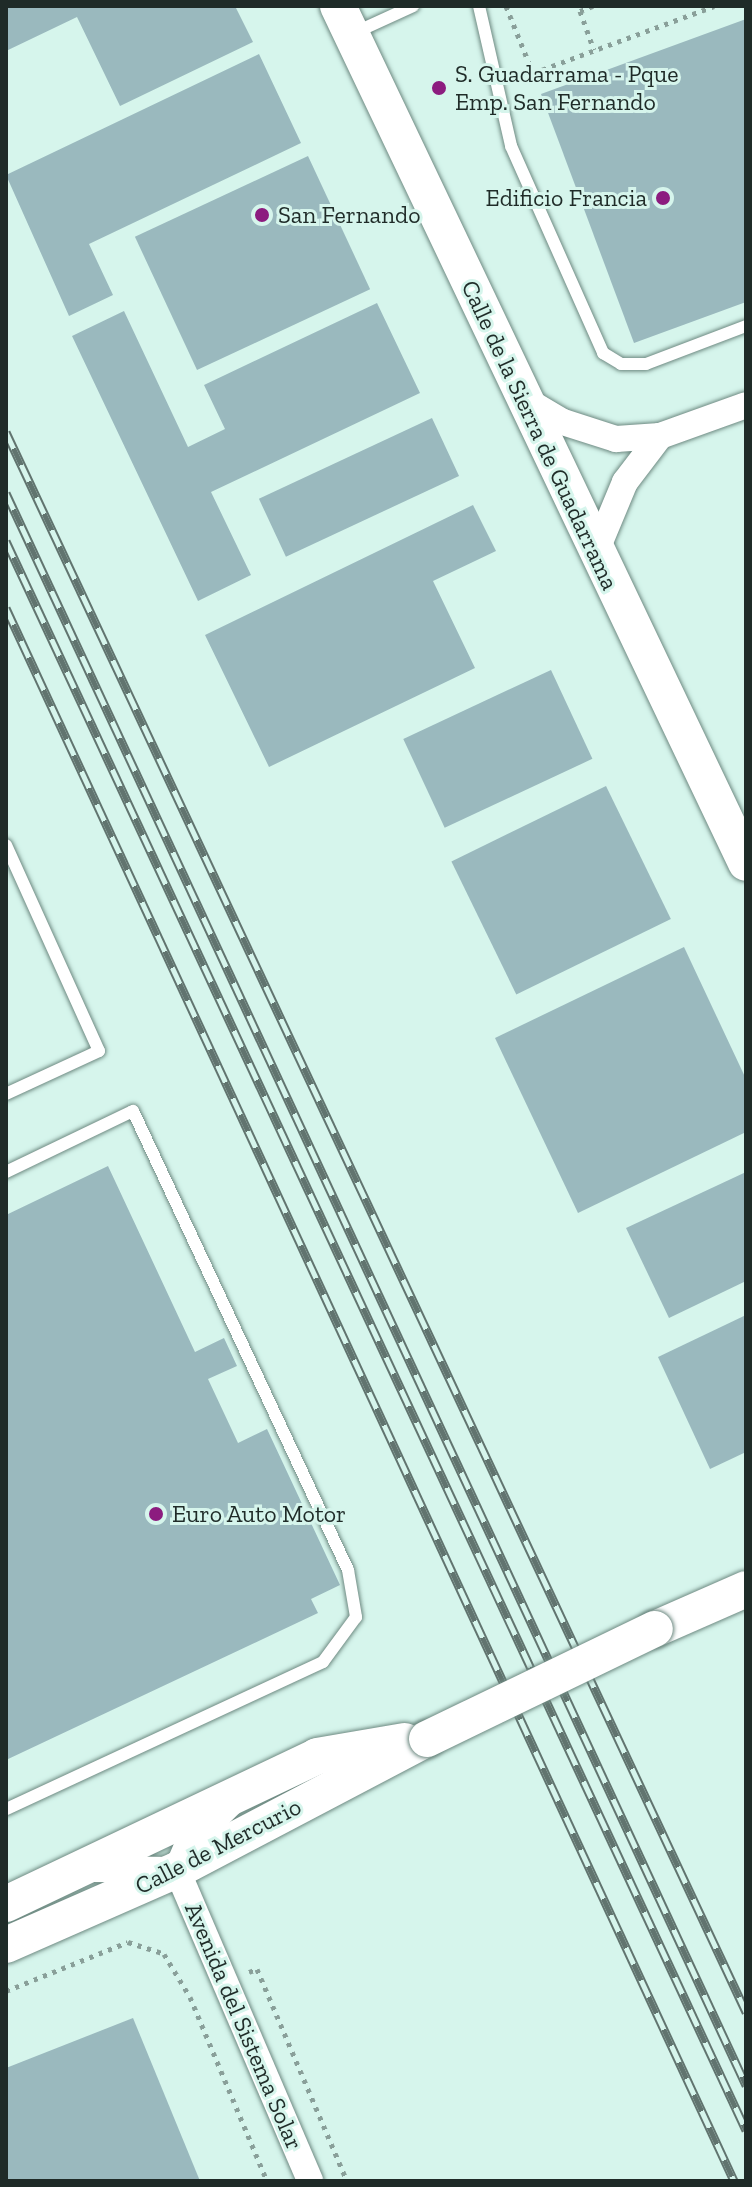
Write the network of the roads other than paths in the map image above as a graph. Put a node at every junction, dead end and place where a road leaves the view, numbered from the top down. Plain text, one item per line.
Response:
1 (413, 6) edge
2 (479, 6) edge
3 (345, 20) edge
4 (746, 326) edge
5 (522, 398) junction
6 (746, 405) edge
7 (660, 436) junction
8 (595, 554) junction
9 (6, 845) edge
10 (746, 863) edge
11 (6, 1094) edge
12 (6, 1172) edge
13 (746, 1589) edge
14 (427, 1739) junction
15 (245, 1790) junction
16 (6, 1809) edge
17 (177, 1870) junction
18 (76, 1871) junction
19 (6, 1904) edge
20 (6, 1945) edge
21 (310, 2181) edge

1 - 3 lane
2 - 4 lane
3 - 5 street, Calle de la Sierra de Guadarrama
5 - 7 street
5 - 8 street, Calle de la Sierra de Guadarrama
6 - 7 street
7 - 8 street
8 - 10 street, Calle de la Sierra de Guadarrama
9 - 11 lane
12 - 16 lane
13 - 14 street, Calle de Mercurio, bridge
14 - 15 street, Calle de Mercurio
14 - 17 street, Calle de Mercurio
15 - 17 street
15 - 18 street, Calle de Mercurio
17 - 18 street
17 - 20 street, Calle de Mercurio
17 - 21 street, Avenida del Sistema Solar
18 - 19 street, Calle de Mercurio

